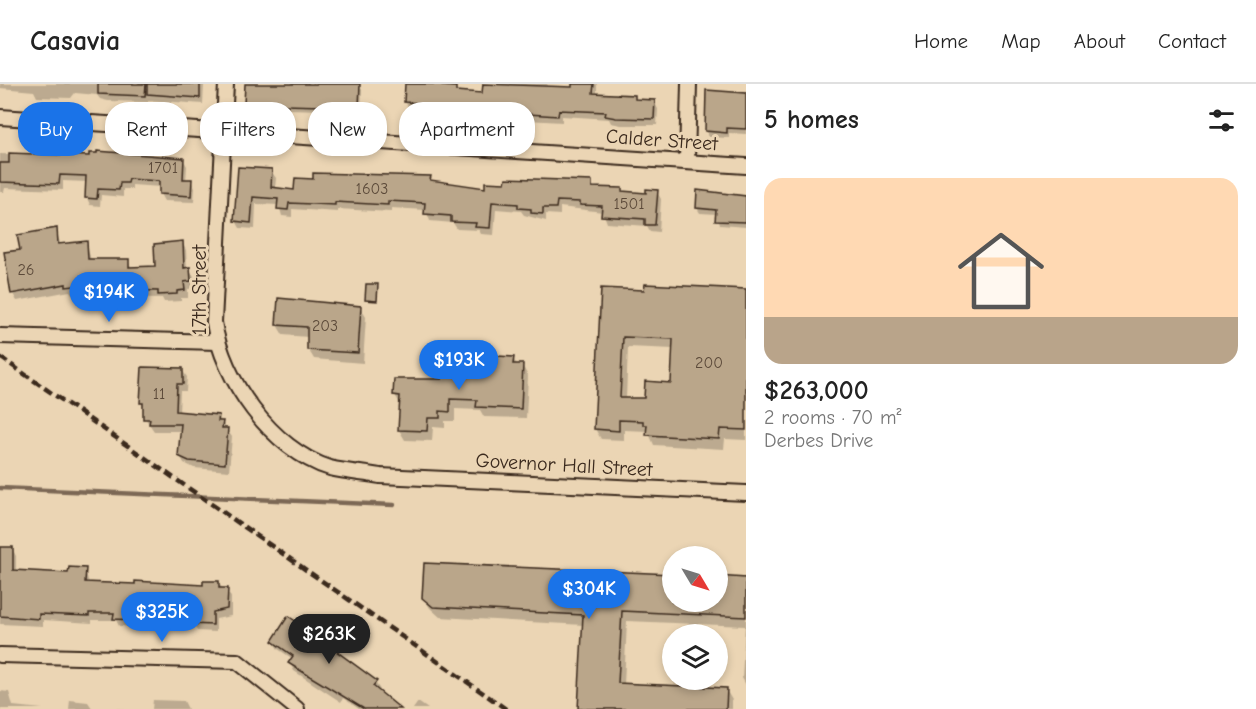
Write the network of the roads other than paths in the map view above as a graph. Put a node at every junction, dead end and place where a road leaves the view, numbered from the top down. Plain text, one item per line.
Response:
1 (226, 84) edge
2 (688, 84) edge
3 (225, 102) edge
4 (0, 117) edge
5 (200, 130) edge
6 (296, 136) edge
7 (222, 156) edge
8 (687, 160) junction
9 (746, 166) edge
10 (0, 334) edge
11 (217, 342) junction
12 (380, 476) joint
13 (746, 493) edge
14 (0, 655) edge
15 (297, 709) edge

1 - 3 street, 17th Street
2 - 8 street
4 - 5 street, Calder Street
6 - 8 street, Calder Street
7 - 11 street, 17th Street
8 - 9 street, Calder Street
10 - 11 street
11 - 12 street, 17th Street
12 - 13 street, Governor Hall Street
14 - 15 street

